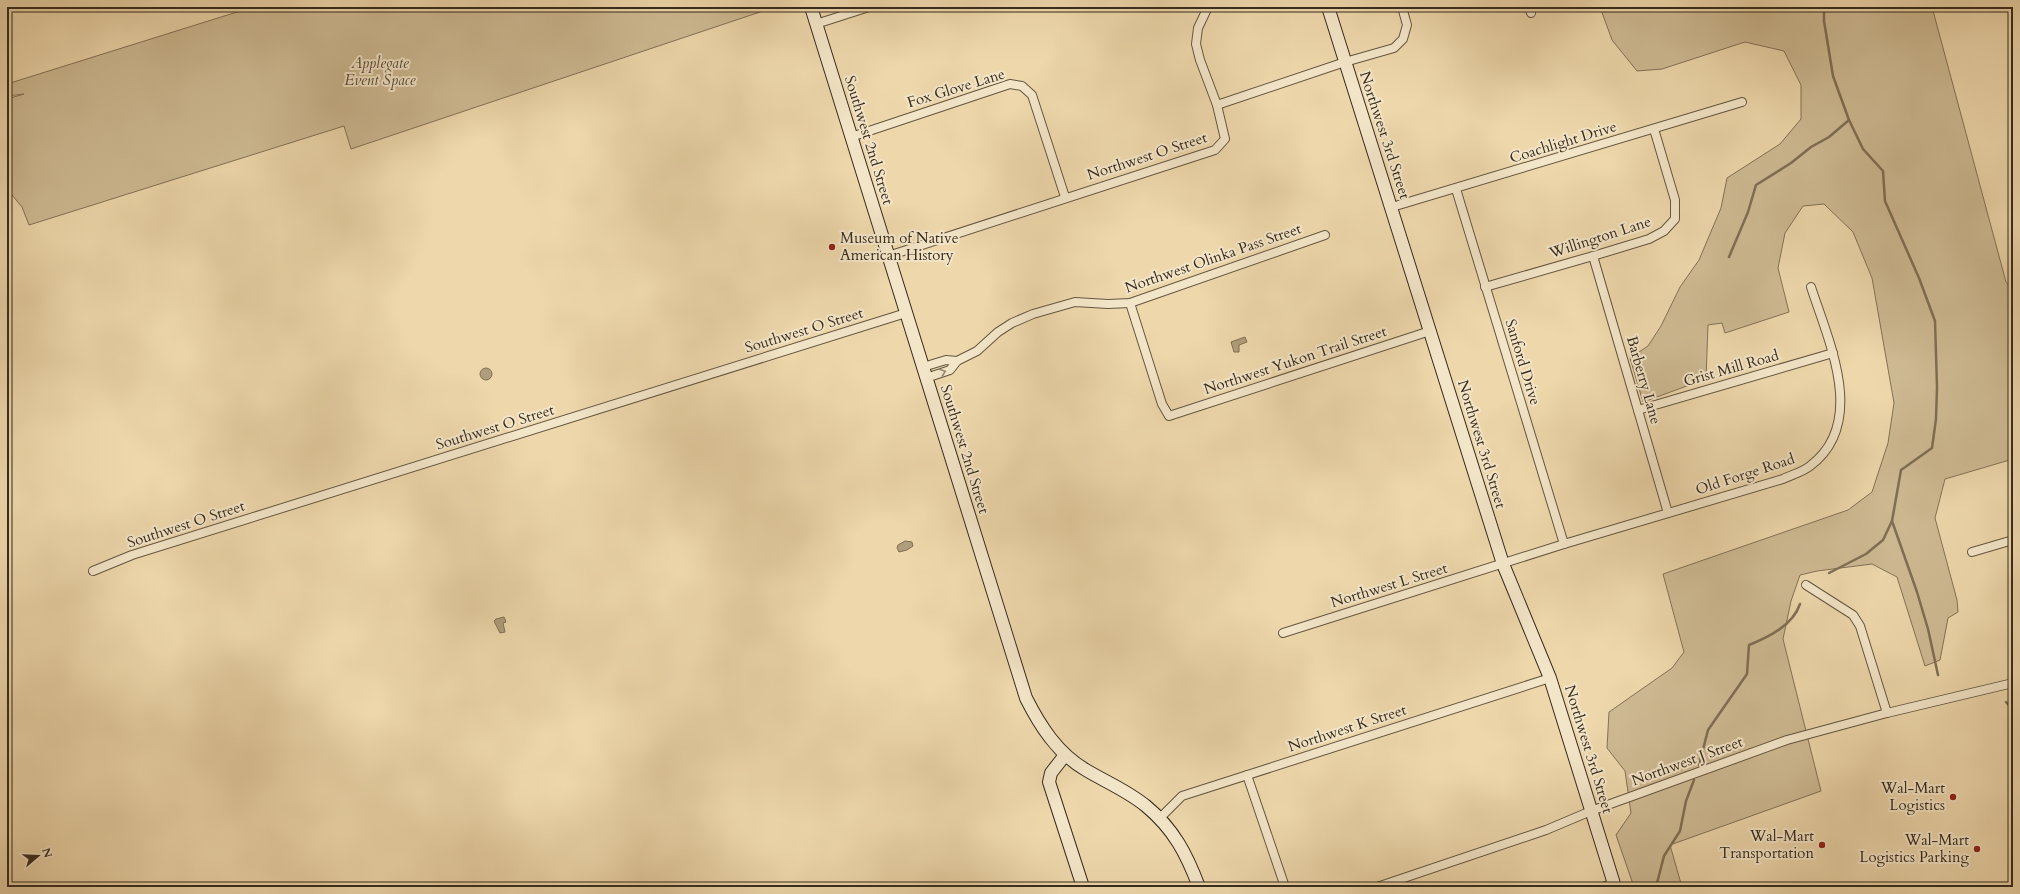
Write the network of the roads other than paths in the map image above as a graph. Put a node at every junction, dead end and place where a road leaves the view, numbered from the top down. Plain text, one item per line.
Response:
1 (811, 7) edge
2 (869, 7) edge
3 (1208, 7) edge
4 (1328, 7) edge
5 (1402, 7) edge
6 (816, 24) junction
7 (1345, 62) junction
8 (1742, 102) dead end
9 (1217, 105) junction
10 (1654, 129) junction
11 (851, 137) junction
12 (1456, 189) junction
13 (1065, 197) junction
14 (1392, 207) junction
15 (1326, 235) dead end
16 (888, 256) junction
17 (1593, 256) junction
18 (1485, 286) junction
19 (1811, 286) dead end
20 (1130, 302) junction
21 (906, 313) junction
22 (1430, 331) junction
23 (1832, 353) junction
24 (925, 372) junction
25 (1638, 410) junction
26 (1668, 513) junction
27 (2013, 540) edge
28 (1564, 544) junction
29 (1972, 552) dead end
30 (1503, 564) junction
31 (93, 571) dead end
32 (1806, 585) dead end
33 (1283, 633) dead end
34 (1550, 678) junction
35 (2013, 683) edge
36 (1887, 713) junction
37 (1065, 755) junction
38 (1247, 775) junction
39 (1591, 811) junction
40 (1160, 818) junction
41 (1611, 886) edge
42 (1083, 887) edge
43 (1199, 887) edge
44 (1285, 887) edge
45 (1377, 887) edge

1 - 6 street, Southwest 2nd Street
2 - 6 street
3 - 9 street
4 - 7 street, Northwest 3rd Street
5 - 7 street
6 - 11 street, Southwest 2nd Street
7 - 9 street
7 - 14 street, Northwest 3rd Street
8 - 10 street, Coachlight Drive
9 - 13 street, Northwest O Street
10 - 12 street, Coachlight Drive
10 - 17 street, Willington Lane
11 - 13 street, Fox Glove Lane
11 - 16 street, Southwest 2nd Street
12 - 14 street, Coachlight Drive
12 - 18 street, Sanford Drive
13 - 16 street, Northwest O Street
14 - 22 street, Northwest 3rd Street
15 - 20 street, Northwest Olinka Pass Street
16 - 21 street, Southwest 2nd Street
17 - 18 street, Willington Lane
17 - 25 street, Barberry Lane
18 - 28 street, Sanford Drive
19 - 23 street, Old Forge Road
20 - 22 street, Northwest Yukon Trail Street
20 - 24 street, Northwest Olinka Pass Street
21 - 24 street, Southwest 2nd Street
21 - 31 street, Southwest O Street
22 - 30 street, Northwest 3rd Street
23 - 25 street, Grist Mill Road
23 - 26 street, Old Forge Road
24 - 37 street, Southwest 2nd Street
25 - 26 street, Barberry Lane
26 - 28 street, Old Forge Road
27 - 29 street
28 - 30 street, Old Forge Road
30 - 33 street, Northwest L Street
30 - 34 street, Northwest 3rd Street
32 - 36 street
34 - 38 street, Northwest K Street
34 - 39 street, Northwest 3rd Street
35 - 36 street, Northwest J Street
36 - 39 street, Northwest J Street
37 - 40 street, Southwest 2nd Street
37 - 42 street
38 - 40 street, Northwest K Street
38 - 44 street
39 - 41 street, Northwest 3rd Street
39 - 45 street, Northwest J Street
40 - 43 street, Southwest 2nd Street

